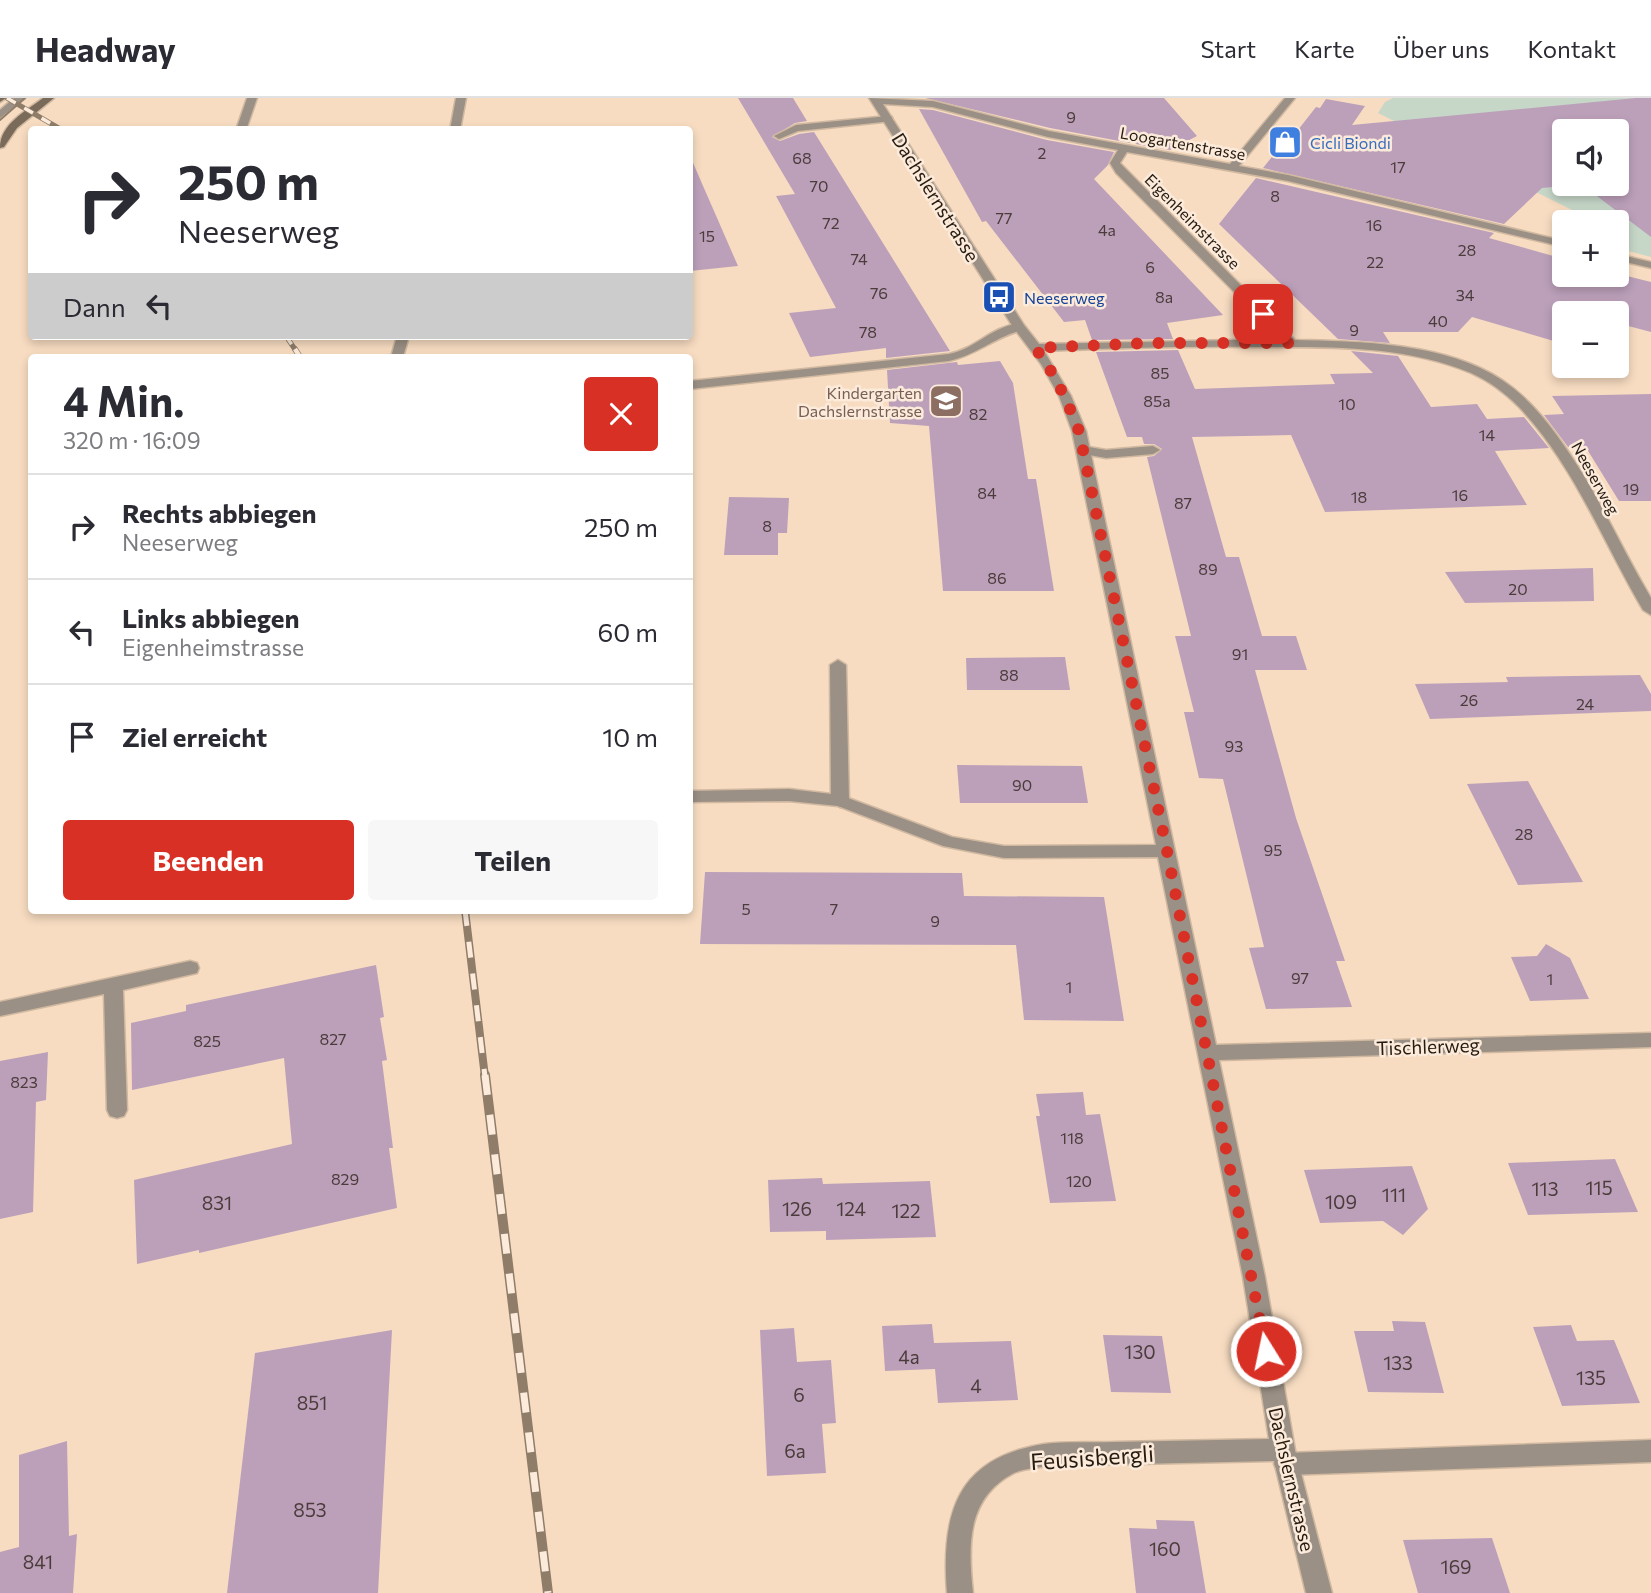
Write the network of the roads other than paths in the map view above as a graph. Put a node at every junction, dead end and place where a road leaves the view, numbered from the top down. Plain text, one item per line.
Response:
1 (20, 98) edge
2 (49, 98) edge
3 (252, 98) edge
4 (461, 98) edge
5 (1290, 98) edge
6 (875, 99) edge
7 (0, 115) edge
8 (888, 119) junction
9 (242, 126) edge
10 (456, 126) edge
11 (779, 136) dead end
12 (0, 145) edge
13 (1124, 149) junction
14 (1233, 167) junction
15 (1552, 241) edge
16 (1629, 260) edge
17 (1651, 265) edge
18 (1018, 327) junction
19 (1291, 343) junction
20 (1035, 348) junction
21 (693, 385) edge
22 (1083, 450) junction
23 (1153, 450) dead end
24 (1651, 610) edge
25 (838, 665) dead end
26 (693, 797) edge
27 (840, 801) junction
28 (1167, 851) junction
29 (190, 968) dead end
30 (113, 985) junction
31 (0, 1009) edge
32 (1651, 1040) edge
33 (1206, 1053) junction
34 (117, 1110) dead end
35 (1651, 1451) edge
36 (1284, 1457) junction
37 (960, 1593) edge
38 (1319, 1593) edge

1 - 7 street
2 - 12 street
3 - 9 street
4 - 10 street
5 - 14 street
6 - 8 street, Dachslernstrasse
6 - 13 street, Loogartenstrasse
8 - 11 street
8 - 18 street, Dachslernstrasse
13 - 14 street, Loogartenstrasse
13 - 19 street, Eigenheimstrasse
14 - 15 street, Loogartenstrasse
16 - 17 street
18 - 20 street, Dachslernstrasse
18 - 21 street
19 - 20 street, Neeserweg
19 - 24 street, Neeserweg
20 - 22 street, Dachslernstrasse
22 - 23 street
22 - 28 street, Dachslernstrasse
25 - 27 street
26 - 27 street
27 - 28 street
28 - 33 street, Dachslernstrasse
29 - 30 street
30 - 31 street
30 - 34 street
32 - 33 street, Tischlerweg
33 - 36 street, Dachslernstrasse
35 - 36 street, Feusisbergli
36 - 37 street, Feusisbergli
36 - 38 street, Dachslernstrasse

